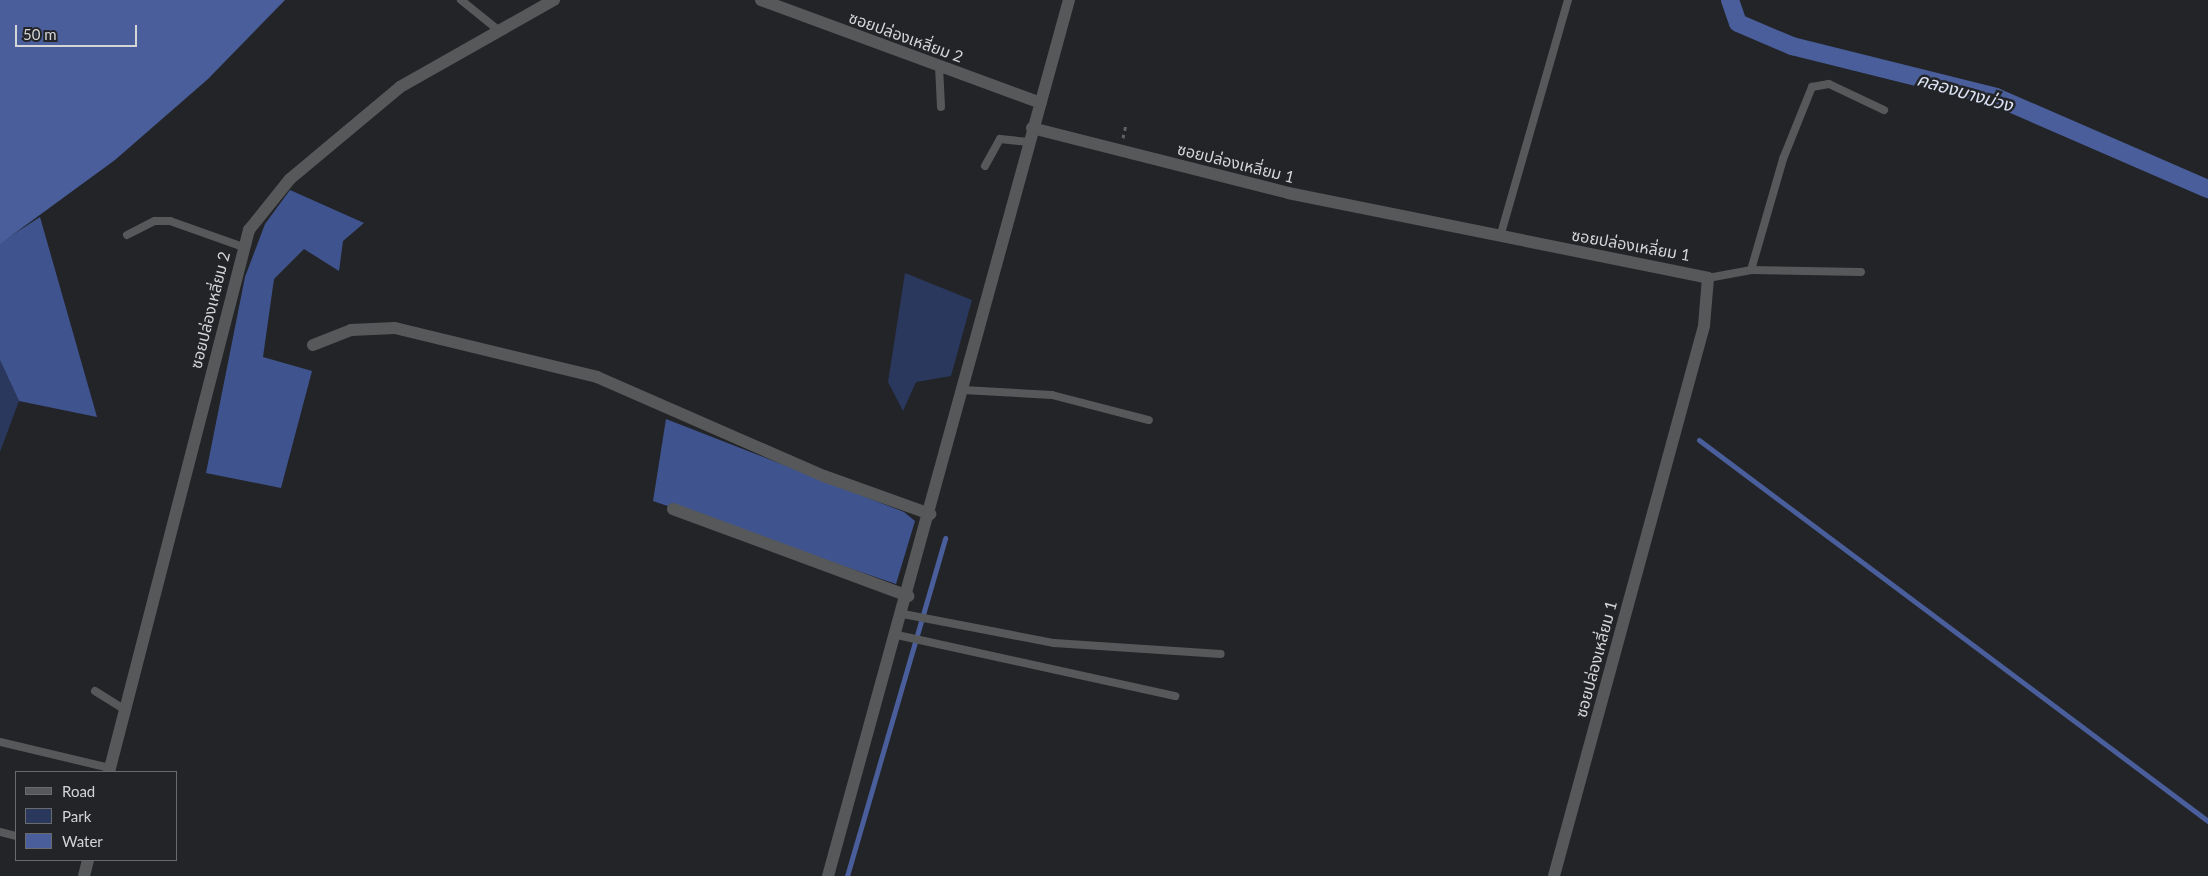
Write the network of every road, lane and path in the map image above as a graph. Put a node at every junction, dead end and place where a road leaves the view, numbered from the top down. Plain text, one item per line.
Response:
1 (461, 0) edge
2 (554, 0) edge
3 (761, 0) edge
4 (1069, 0) edge
5 (1568, 0) edge
6 (498, 30) junction
7 (939, 66) junction
8 (1041, 103) junction
9 (941, 107) dead end
10 (1884, 110) dead end
11 (1032, 128) junction
12 (1029, 142) junction
13 (985, 166) dead end
14 (127, 235) dead end
15 (1500, 237) junction
16 (243, 247) junction
17 (1751, 270) junction
18 (1861, 272) dead end
19 (1708, 278) junction
20 (313, 345) dead end
21 (963, 390) junction
22 (1149, 420) dead end
23 (673, 509) dead end
24 (930, 514) junction
25 (908, 596) junction
26 (903, 614) junction
27 (897, 635) junction
28 (1221, 654) dead end
29 (95, 691) dead end
30 (1175, 696) dead end
31 (125, 710) junction
32 (0, 742) edge
33 (110, 770) edge
34 (0, 832) edge
35 (15, 836) edge
36 (88, 861) edge
37 (84, 876) edge
38 (828, 876) edge
39 (1554, 876) edge

1 - 6 lane
2 - 6 street, ซอยปล่องเหลี่ยม 2
3 - 7 street, ซอยปล่องเหลี่ยม 2
4 - 8 street
5 - 15 lane
6 - 16 street, ซอยปล่องเหลี่ยม 2
7 - 8 street, ซอยปล่องเหลี่ยม 2
7 - 9 lane
8 - 11 street
10 - 17 lane
11 - 12 street
11 - 15 street, ซอยปล่องเหลี่ยม 1
12 - 13 lane
12 - 21 street
14 - 16 lane
15 - 19 street, ซอยปล่องเหลี่ยม 1
16 - 31 street, ซอยปล่องเหลี่ยม 2
17 - 18 lane
17 - 19 lane
19 - 39 street, ซอยปล่องเหลี่ยม 1
20 - 24 street
21 - 22 lane
21 - 24 street
23 - 25 street
24 - 25 street
25 - 26 street
26 - 27 street
26 - 28 lane
27 - 30 lane
27 - 38 street
29 - 31 lane
31 - 33 street, ซอยปล่องเหลี่ยม 2
32 - 33 lane
34 - 35 lane
36 - 37 street

